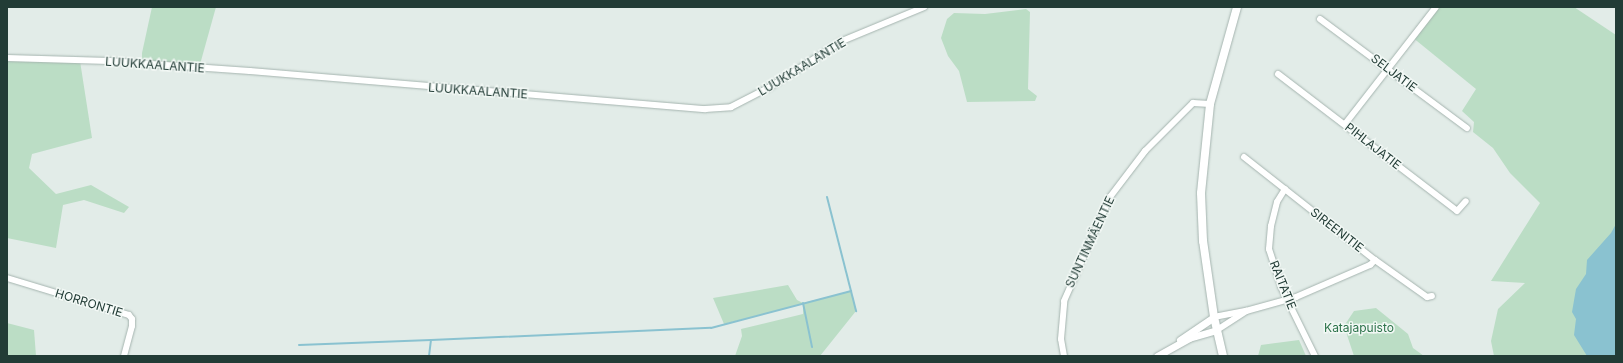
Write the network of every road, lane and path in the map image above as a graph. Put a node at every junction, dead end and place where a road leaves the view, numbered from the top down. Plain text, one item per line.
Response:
1 (924, 7) edge
2 (1238, 7) edge
3 (1436, 7) edge
4 (1320, 19) dead end
5 (7, 58) edge
6 (1388, 67) junction
7 (1278, 74) dead end
8 (1210, 104) junction
9 (1345, 124) junction
10 (1467, 128) dead end
11 (1244, 157) dead end
12 (1285, 189) junction
13 (1466, 201) dead end
14 (1375, 260) junction
15 (7, 278) edge
16 (1432, 296) dead end
17 (1287, 300) junction
18 (1246, 311) junction
19 (1214, 317) junction
20 (1217, 330) junction
21 (1177, 343) junction
22 (124, 356) edge
23 (1064, 356) edge
24 (1157, 356) edge
25 (1223, 356) edge
26 (1316, 356) edge

1 - 5 street, LUUKKAALANTIE
2 - 8 main road
3 - 6 street
4 - 6 street, SELJATIE
6 - 9 street
6 - 10 street, SELJATIE
7 - 9 street, PIHLAJATIE
8 - 19 main road
8 - 23 street, SUNTINMÄENTIE
9 - 13 street, PIHLAJATIE
11 - 12 street, SIREENITIE
12 - 14 street, SIREENITIE
12 - 17 street, RAITATIE
14 - 16 street, SIREENITIE
14 - 17 street
15 - 22 street, HORRONTIE
17 - 18 street
17 - 26 street, RAITATIE
18 - 19 street
18 - 20 street
19 - 20 main road
19 - 21 street
20 - 21 street
20 - 25 main road
21 - 24 street

